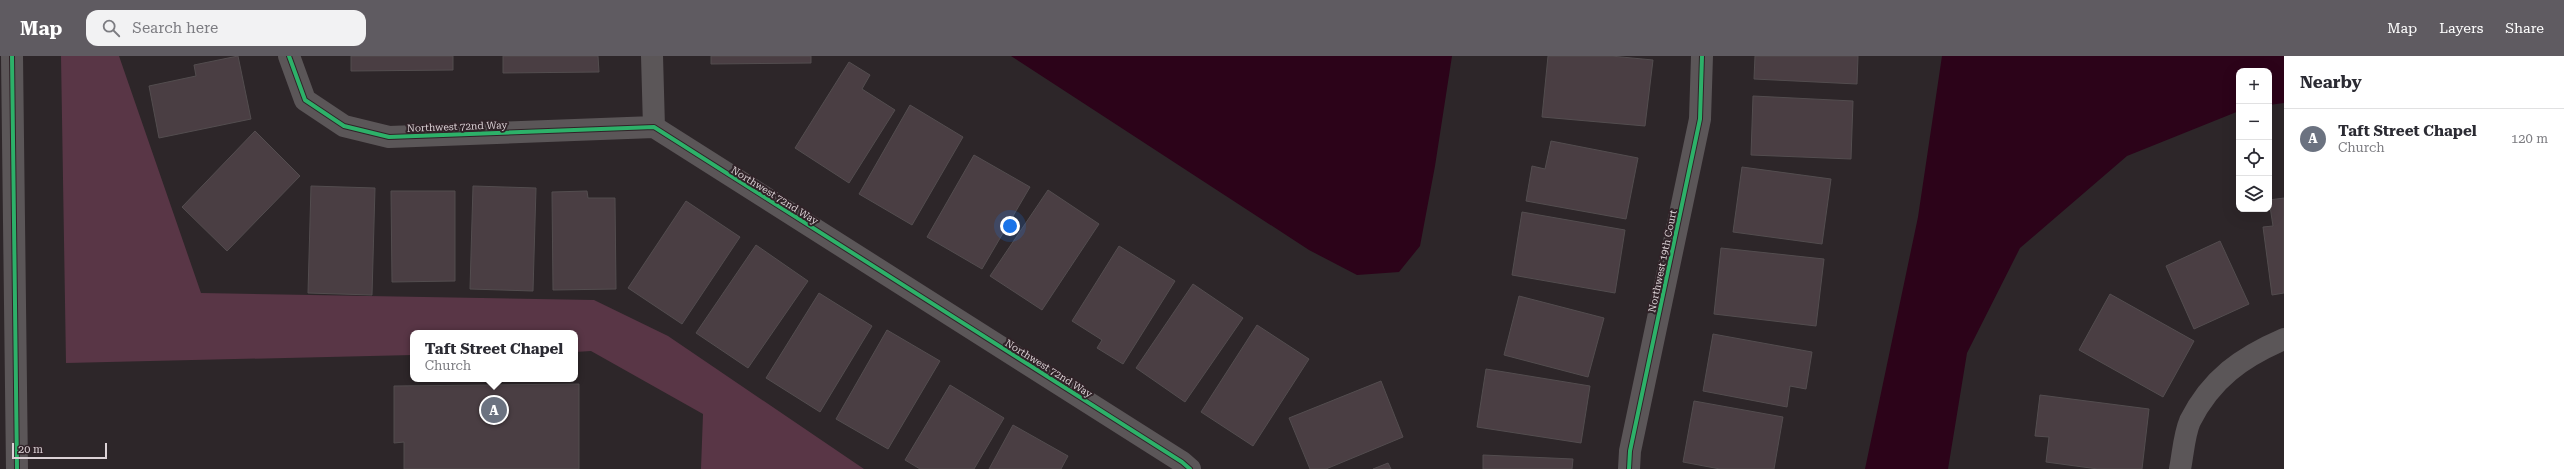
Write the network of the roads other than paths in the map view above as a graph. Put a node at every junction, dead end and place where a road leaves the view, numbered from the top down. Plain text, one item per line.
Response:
1 (12, 56) edge
2 (289, 56) edge
3 (652, 56) edge
4 (1702, 56) edge
5 (654, 127) junction
6 (7, 160) edge
7 (2284, 339) edge
8 (17, 469) edge
9 (1190, 469) edge
10 (1629, 469) edge
11 (2180, 469) edge

1 - 6 street
2 - 5 street, Northwest 72nd Way
3 - 5 street
4 - 10 street, Northwest 19th Court
5 - 9 street, Northwest 72nd Way
6 - 8 street
7 - 11 street

